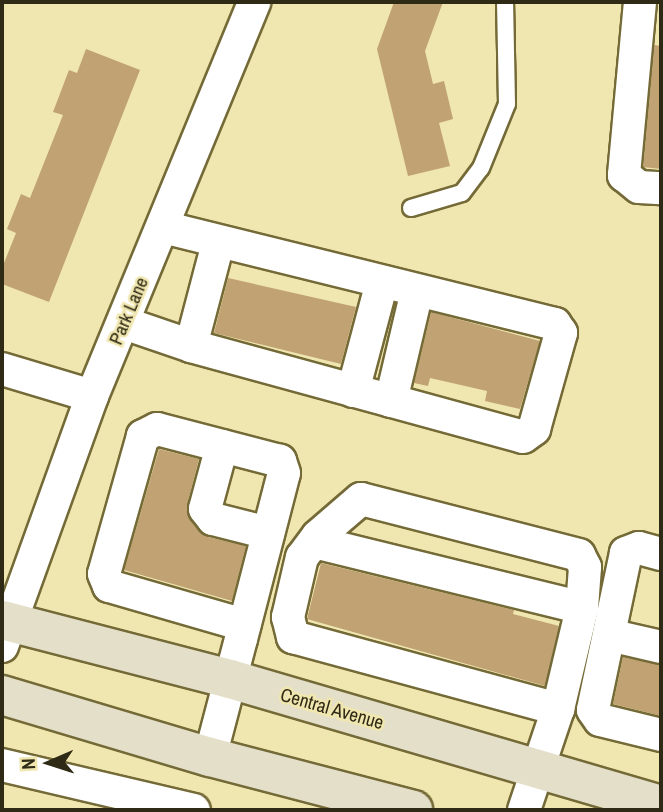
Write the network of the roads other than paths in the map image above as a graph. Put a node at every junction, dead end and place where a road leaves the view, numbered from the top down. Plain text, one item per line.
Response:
1 (254, 2) edge
2 (505, 2) edge
3 (640, 2) edge
4 (661, 188) edge
5 (411, 208) dead end
6 (164, 227) junction
7 (218, 243) junction
8 (382, 282) junction
9 (417, 291) junction
10 (124, 323) junction
11 (191, 346) junction
12 (2, 369) edge
13 (354, 391) junction
14 (92, 396) junction
15 (391, 401) junction
16 (222, 446) junction
17 (268, 533) junction
18 (314, 542) junction
19 (661, 554) edge
20 (582, 608) junction
21 (244, 625) junction
22 (4, 629) edge
23 (609, 635) junction
24 (661, 646) edge
25 (230, 679) junction
26 (2, 695) edge
27 (558, 709) junction
28 (661, 735) edge
29 (210, 757) junction
30 (2, 765) edge
31 (539, 770) junction
32 (661, 805) edge
33 (194, 810) edge
34 (413, 810) edge
35 (524, 810) edge

1 - 6 street, Park Lane
2 - 5 lane
3 - 4 street
6 - 7 street
6 - 10 street, Park Lane
7 - 8 street
7 - 11 street
8 - 9 street
8 - 13 street
9 - 15 street
9 - 15 street
10 - 11 street
10 - 14 street, Park Lane
11 - 13 street
12 - 14 street
13 - 15 street
14 - 22 street, Park Lane
16 - 17 street
16 - 17 street
16 - 21 street
17 - 21 street
18 - 20 street
18 - 20 street
18 - 27 street
19 - 23 street
20 - 27 street
21 - 25 street
22 - 25 main road, Central Avenue
23 - 24 street
23 - 28 street
25 - 29 street
25 - 31 main road, Central Avenue
26 - 29 main road
27 - 31 street
29 - 34 main road
30 - 33 street
31 - 32 main road, Central Avenue
31 - 35 street

